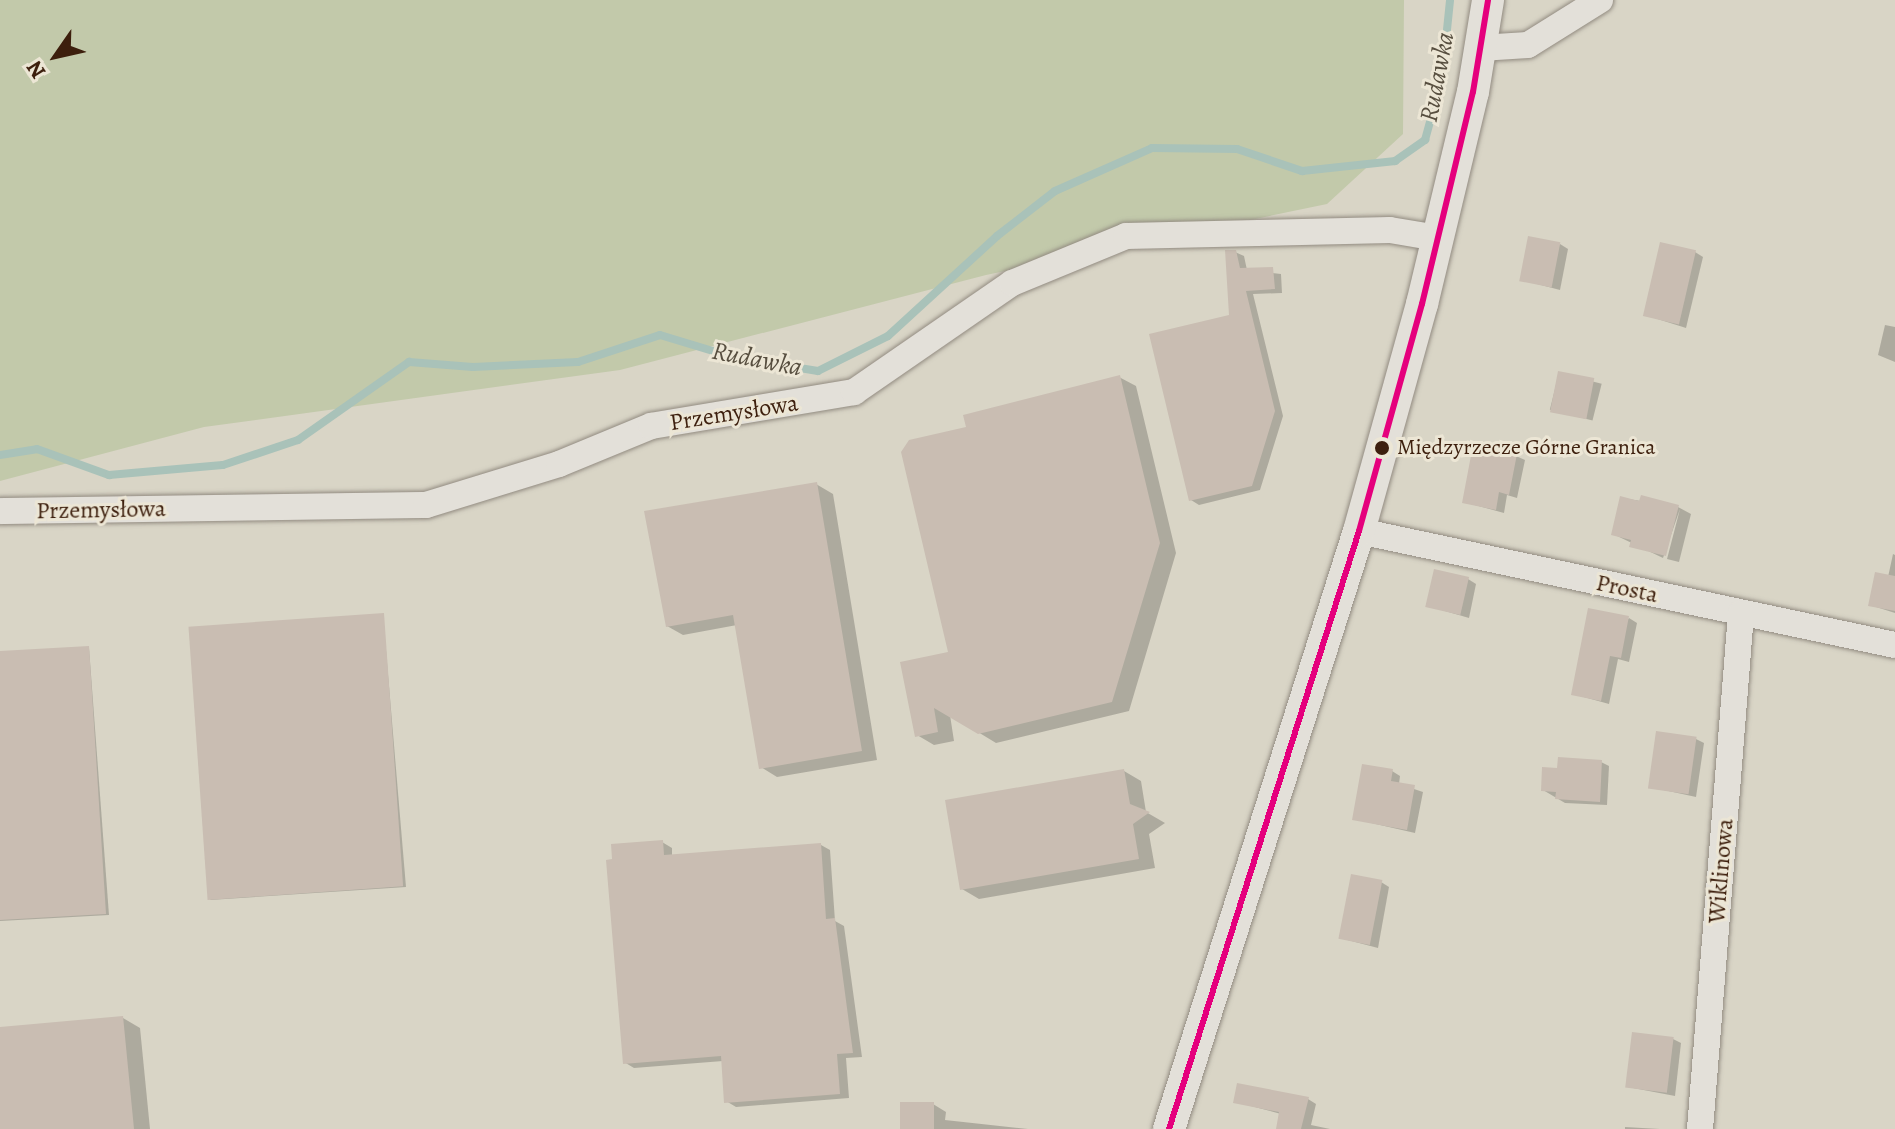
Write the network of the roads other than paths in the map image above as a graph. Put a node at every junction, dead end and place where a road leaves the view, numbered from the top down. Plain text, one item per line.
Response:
1 (1488, 0) edge
2 (1600, 0) edge
3 (1480, 48) junction
4 (1438, 238) junction
5 (0, 511) edge
6 (1359, 531) junction
7 (1741, 614) junction
8 (1895, 645) edge
9 (1169, 1129) edge
10 (1700, 1129) edge

1 - 3 street
2 - 3 street
3 - 4 street
4 - 5 street, Przemysłowa
4 - 6 street
6 - 7 street, Prosta
6 - 9 street
7 - 8 street, Prosta
7 - 10 street, Wiklinowa

